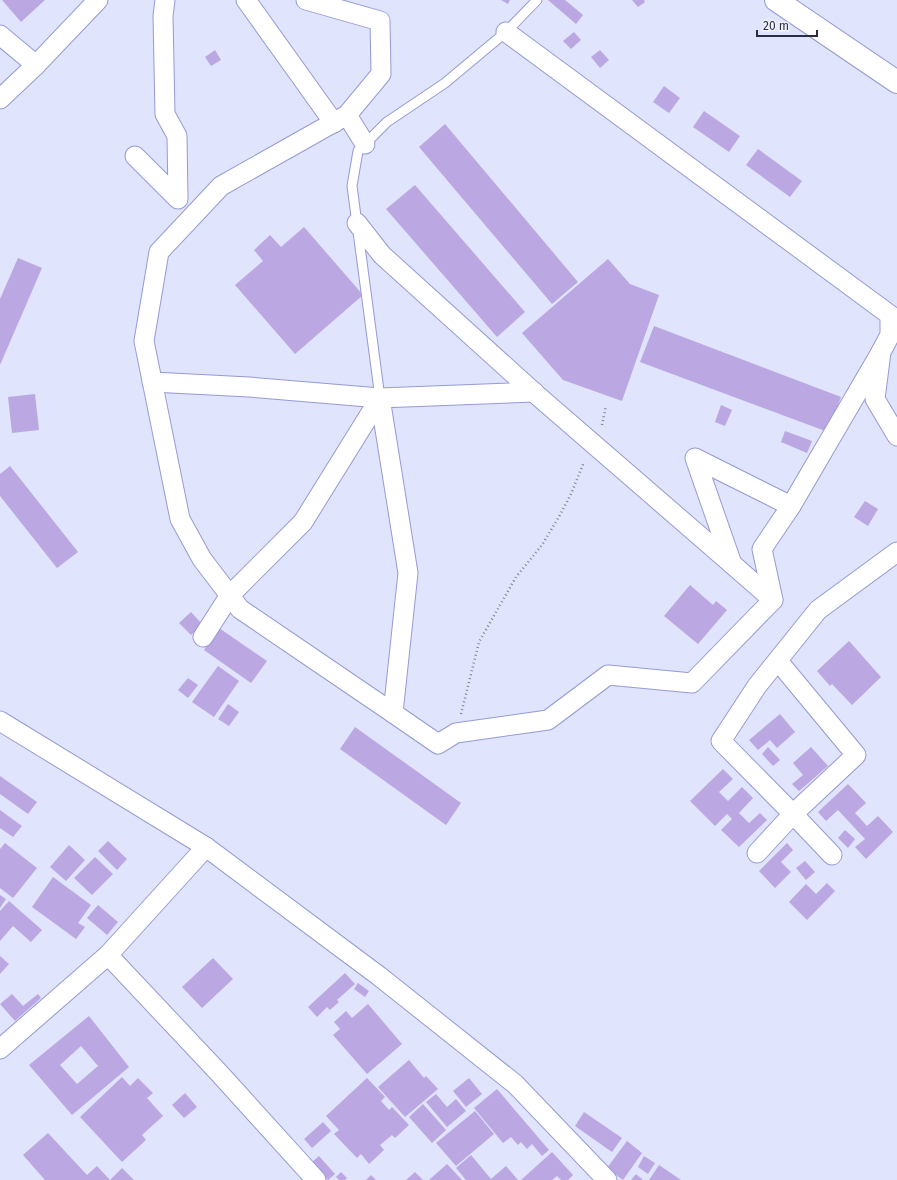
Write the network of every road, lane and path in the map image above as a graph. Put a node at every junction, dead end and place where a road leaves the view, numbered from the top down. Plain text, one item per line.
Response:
1 (98, 0) edge
2 (165, 0) edge
3 (246, 0) edge
4 (306, 0) edge
5 (537, 0) edge
6 (776, 0) edge
7 (506, 32) junction
8 (0, 35) edge
9 (36, 66) junction
10 (897, 82) edge
11 (0, 99) edge
12 (340, 119) junction
13 (365, 144) junction
14 (135, 156) dead end
15 (357, 223) junction
16 (889, 338) edge
17 (152, 382) junction
18 (534, 392) junction
19 (380, 398) junction
20 (606, 406) dead end
21 (897, 436) edge
22 (593, 443) junction
23 (790, 506) junction
24 (897, 552) edge
25 (732, 564) junction
26 (230, 595) junction
27 (773, 600) junction
28 (203, 637) dead end
29 (778, 661) junction
30 (393, 713) junction
31 (2, 727) edge
32 (456, 733) junction
33 (793, 814) junction
34 (206, 847) junction
35 (757, 853) dead end
36 (832, 855) dead end
37 (108, 955) junction
38 (0, 1049) edge
39 (316, 1180) edge
40 (608, 1180) edge

1 - 9 street
2 - 14 street
3 - 12 street
4 - 12 street
5 - 7 lane
6 - 10 street
7 - 13 lane
7 - 16 street
8 - 9 street
9 - 11 street
12 - 13 street
12 - 17 street
13 - 15 lane
15 - 18 street
15 - 19 lane
16 - 21 street
16 - 23 street
17 - 19 street
17 - 26 street
18 - 19 street
18 - 22 street
19 - 26 street
19 - 30 street
20 - 22 path
22 - 25 street
22 - 32 path
23 - 25 street
23 - 27 street
24 - 29 street
25 - 27 street
26 - 28 street
26 - 30 street
27 - 32 street
29 - 33 street
29 - 33 street
30 - 32 street
31 - 34 street
33 - 35 street
33 - 36 street
34 - 37 street
34 - 40 street
37 - 38 street
37 - 39 street

